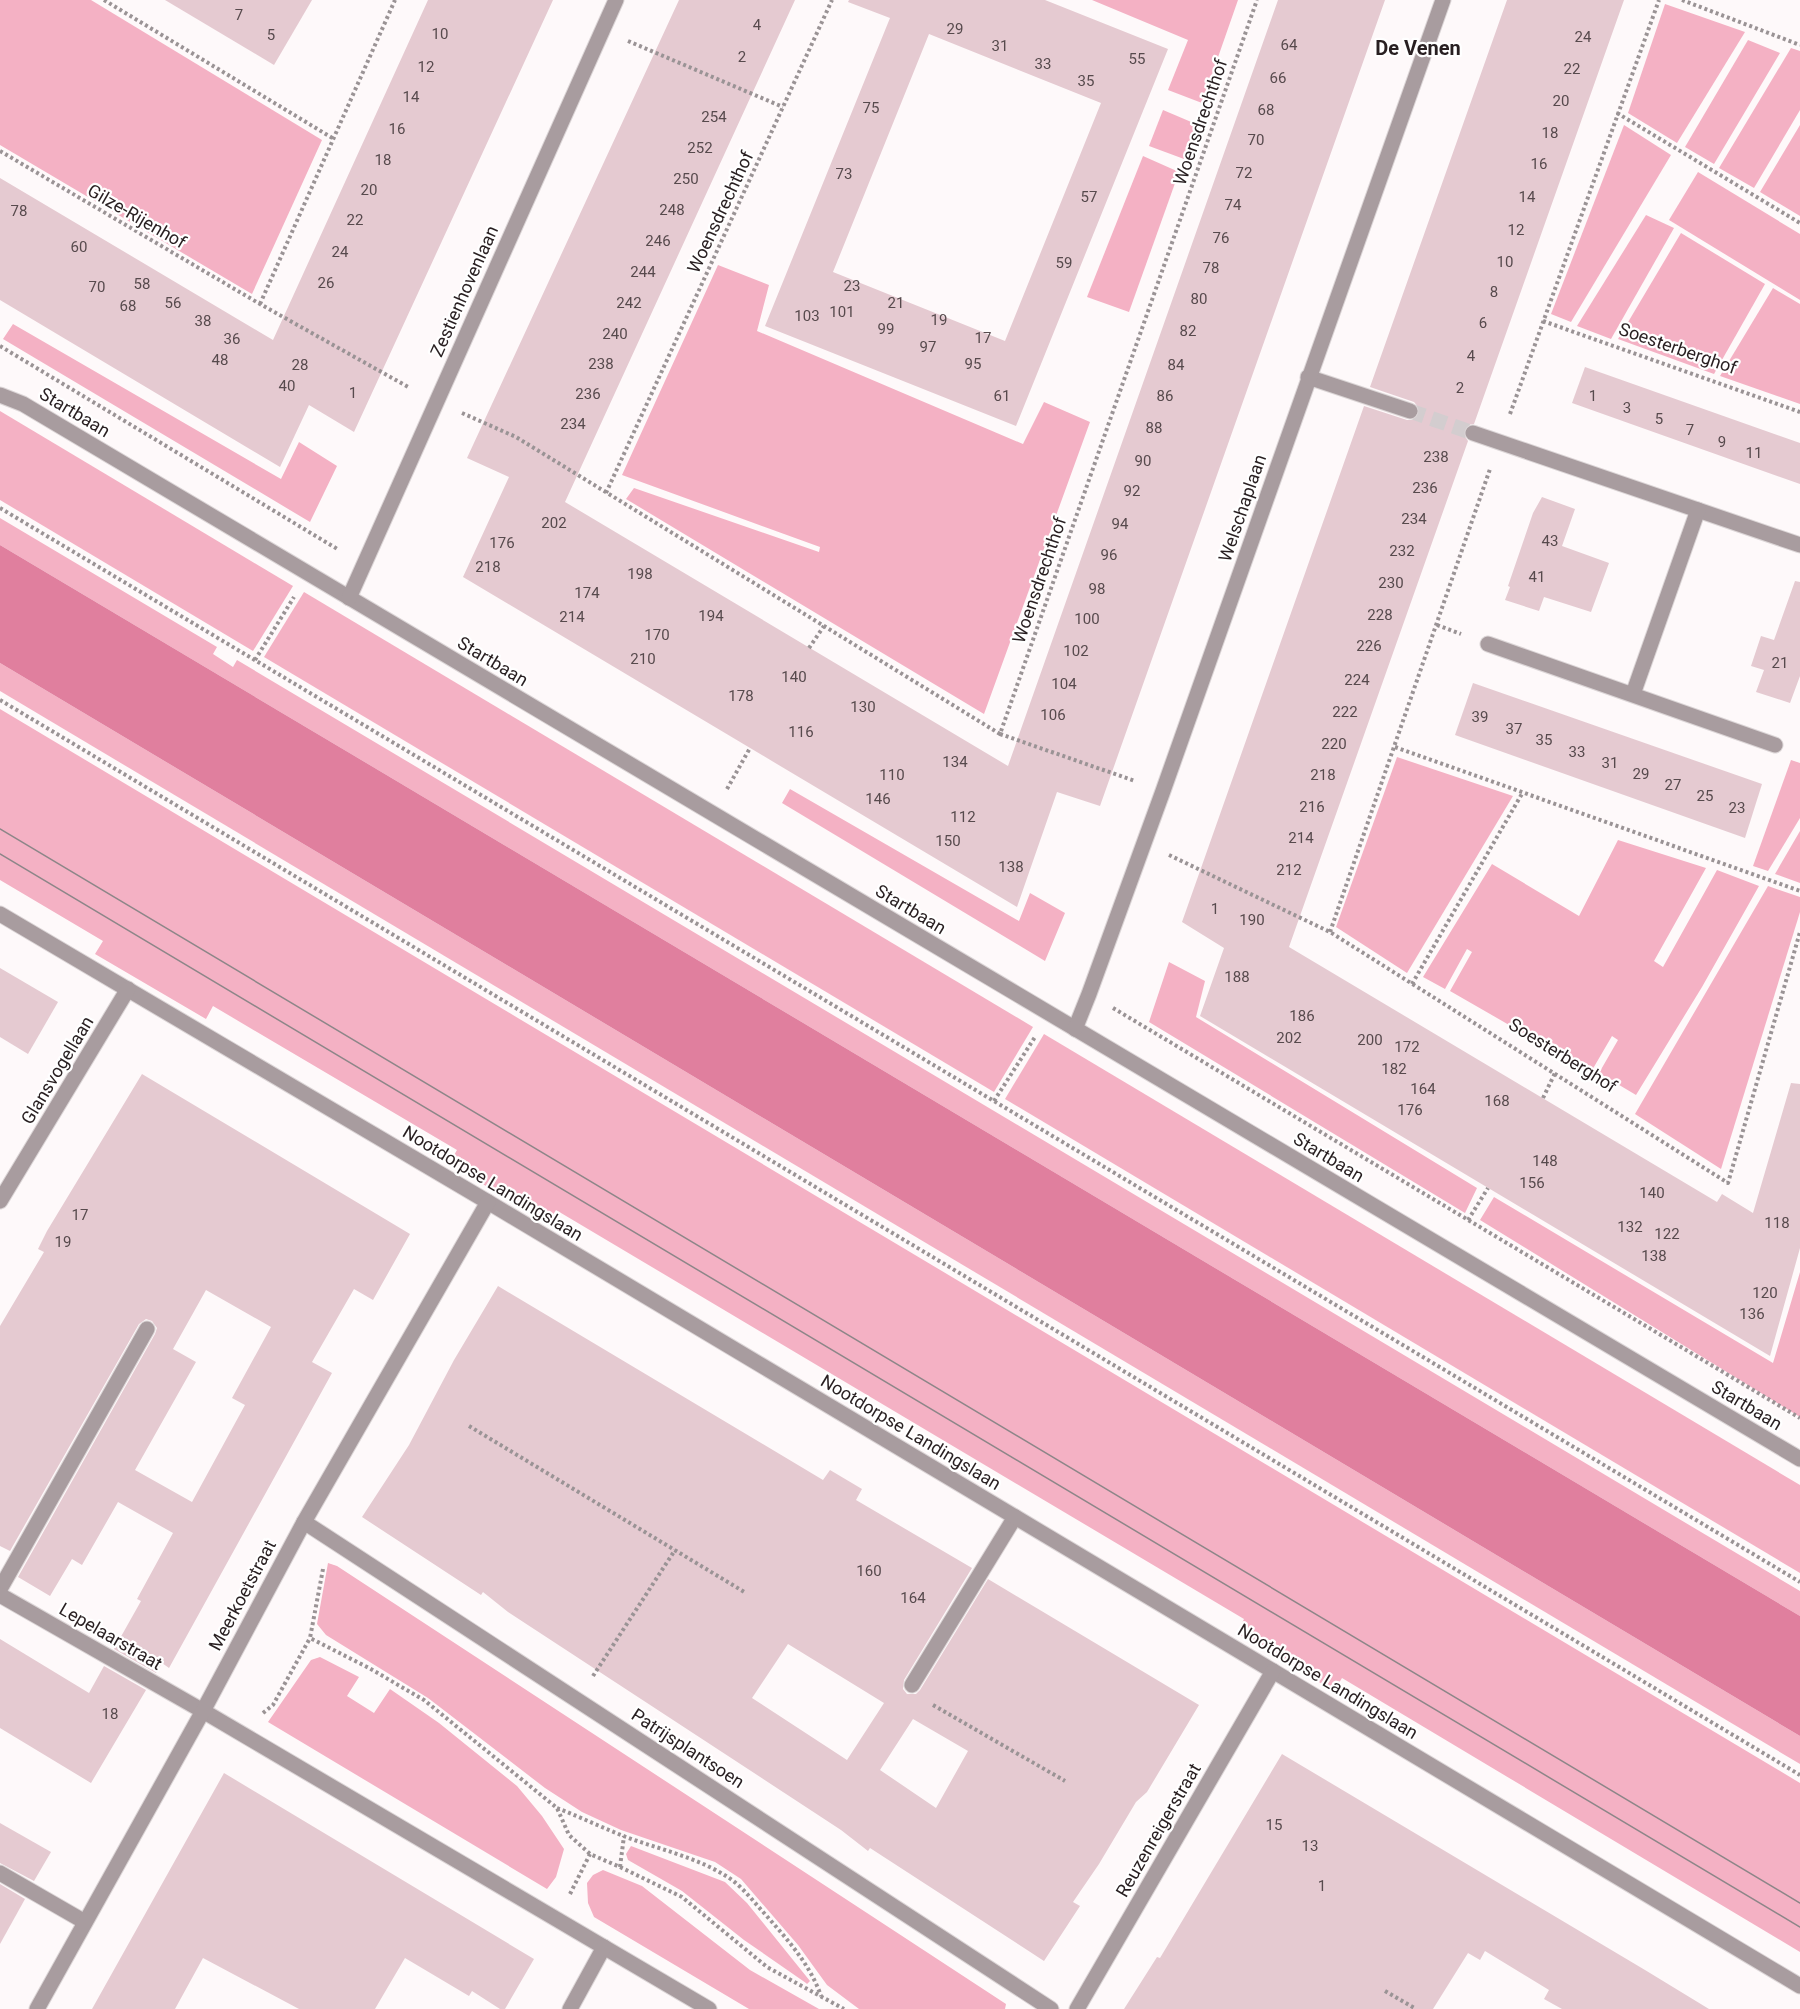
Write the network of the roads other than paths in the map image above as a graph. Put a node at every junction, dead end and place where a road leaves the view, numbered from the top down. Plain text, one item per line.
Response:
1 (616, 0) edge
2 (1443, 0) edge
3 (1308, 377) junction
4 (0, 395) edge
5 (1410, 411) tunnel mouth
6 (1473, 433) tunnel mouth
7 (1698, 510) junction
8 (1800, 545) edge
9 (349, 598) junction
10 (1488, 644) dead end
11 (1633, 694) junction
12 (1775, 745) dead end
13 (0, 914) edge
14 (128, 989) junction
15 (1075, 1029) junction
16 (0, 1201) edge
17 (488, 1202) junction
18 (147, 1329) dead end
19 (1800, 1459) edge
20 (1015, 1517) junction
21 (304, 1522) junction
22 (0, 1589) edge
23 (0, 1595) edge
24 (1273, 1671) junction
25 (912, 1685) road end
26 (203, 1711) junction
27 (0, 1873) edge
28 (85, 1922) junction
29 (604, 1947) junction
30 (1800, 1986) edge
31 (37, 2009) edge
32 (570, 2009) edge
33 (709, 2009) edge
34 (1051, 2009) edge
35 (1077, 2009) edge

1 - 9 street, Zestienhovenlaan
2 - 3 street, Welschaplaan
3 - 5 street
3 - 15 street, Welschaplaan
4 - 9 street, Startbaan
6 - 7 street
7 - 8 street
7 - 11 street
9 - 15 street, Startbaan
10 - 11 street
11 - 12 street
13 - 14 street, Nootdorpse Landingslaan
14 - 16 street, Glansvogellaan
14 - 17 street, Nootdorpse Landingslaan
15 - 19 street, Startbaan
17 - 20 street, Nootdorpse Landingslaan
17 - 21 street, Meerkoetstraat
18 - 22 street
20 - 24 street, Nootdorpse Landingslaan
20 - 25 street
21 - 26 street, Meerkoetstraat
21 - 34 street, Patrijsplantsoen
23 - 26 street, Lepelaarstraat
24 - 30 street, Nootdorpse Landingslaan
24 - 35 street, Reuzenreigerstraat
26 - 28 street, Meerkoetstraat
26 - 29 street
27 - 28 street
28 - 31 street, Meerkoetstraat
29 - 32 street
29 - 33 street

